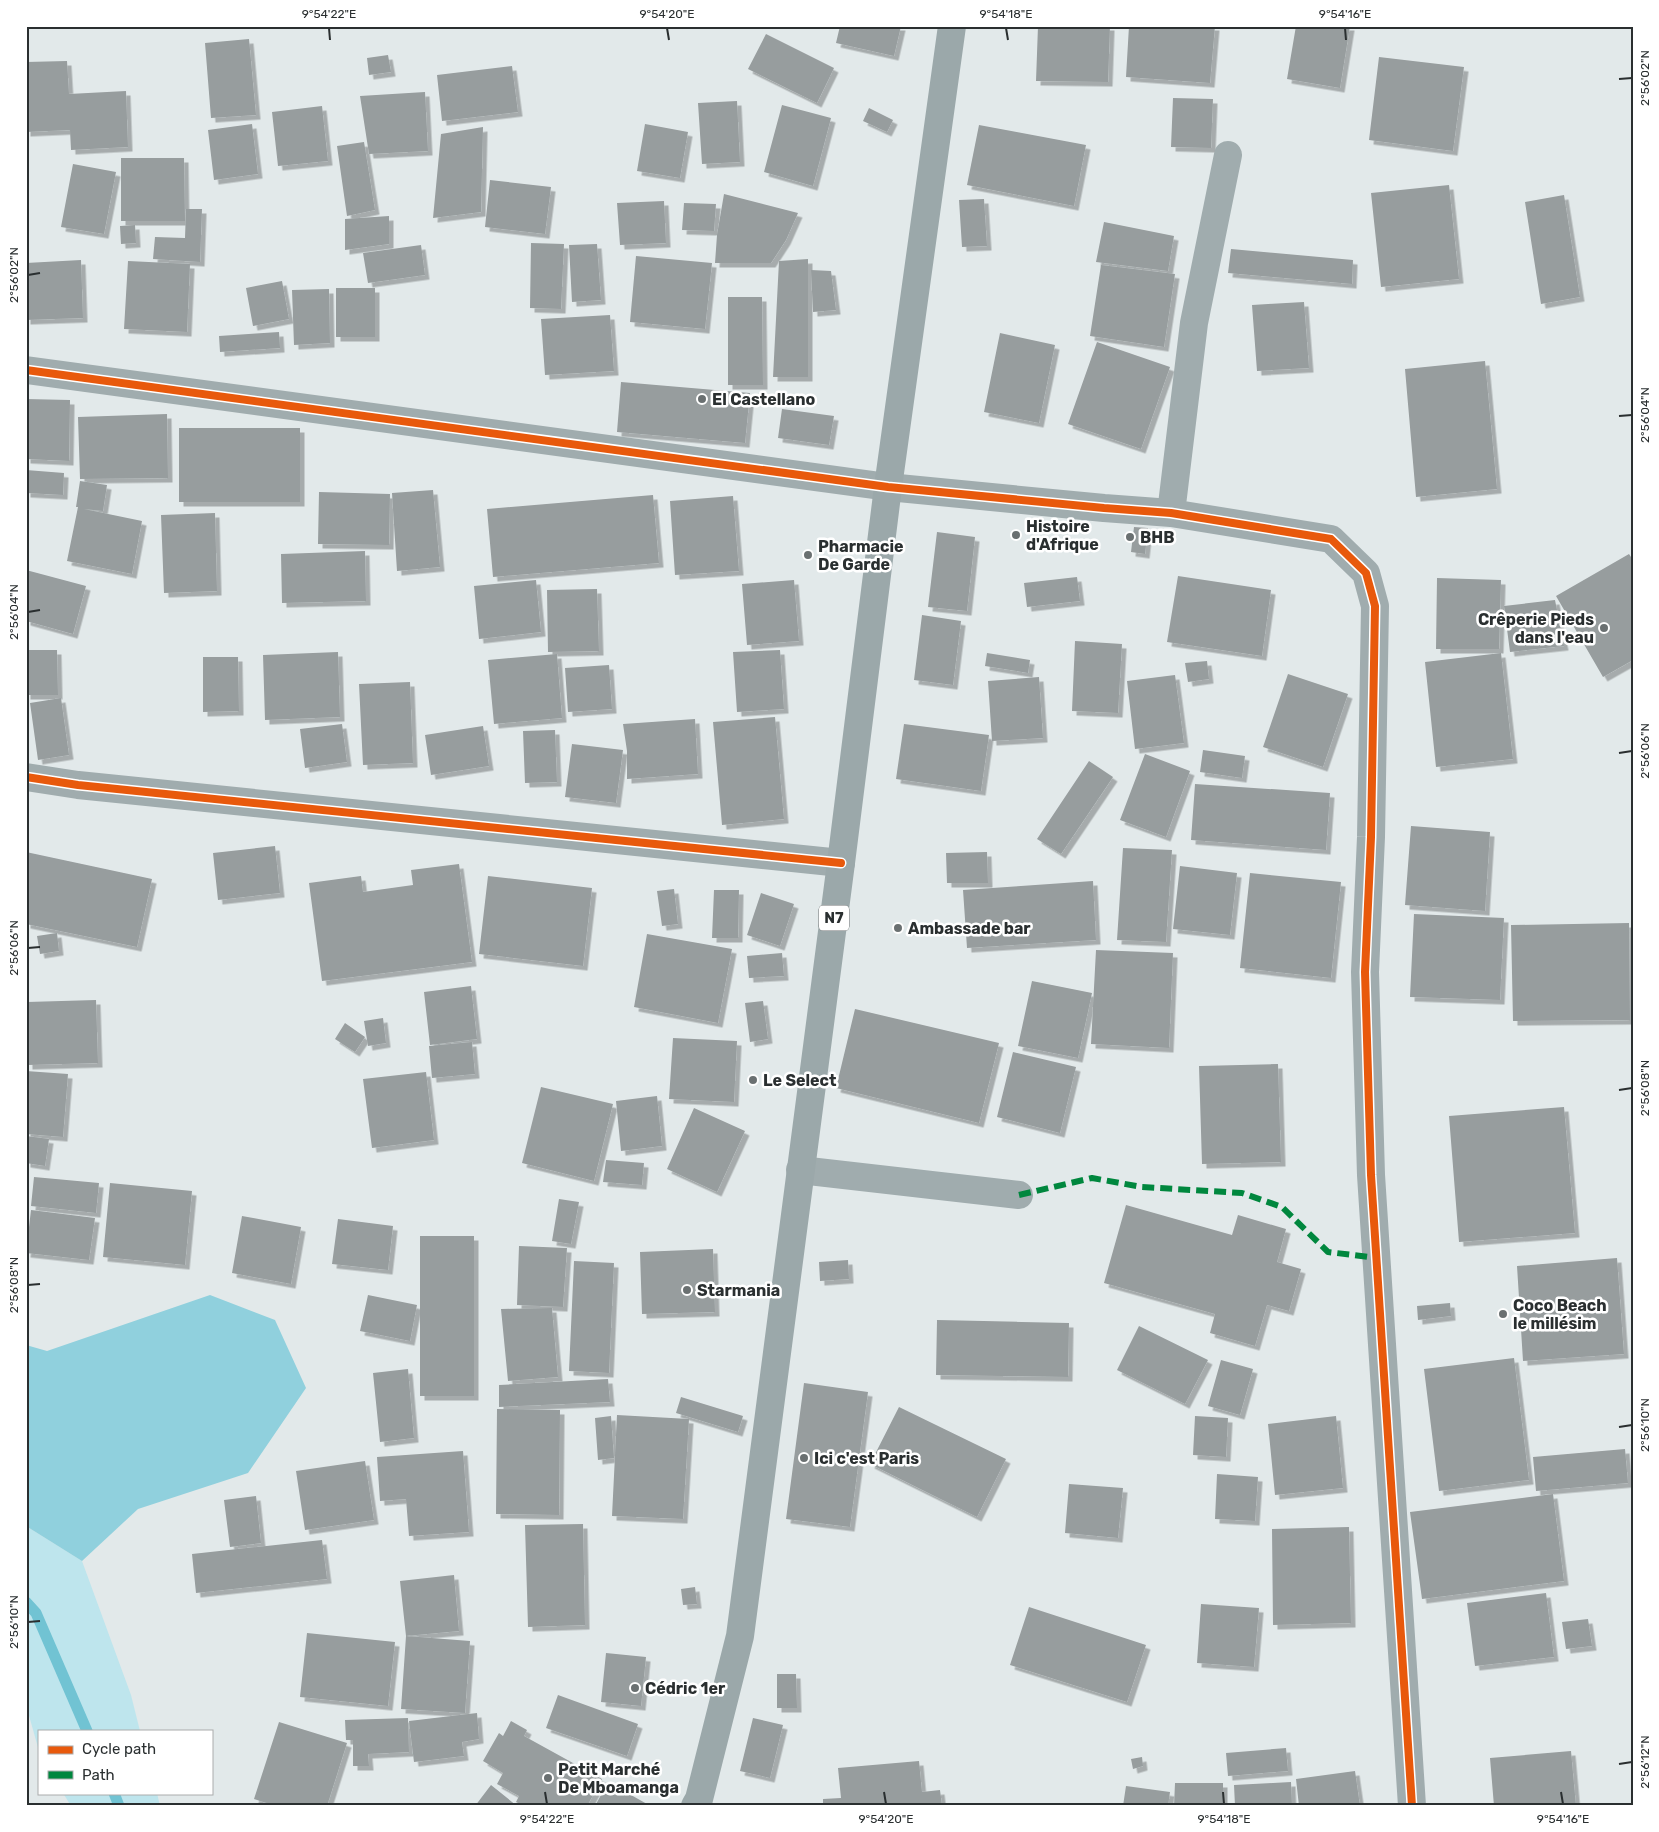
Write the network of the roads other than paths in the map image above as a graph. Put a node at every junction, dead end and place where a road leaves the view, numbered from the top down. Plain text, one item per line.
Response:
1 (952, 26) edge
2 (1228, 155) dead end
3 (26, 370) edge
4 (888, 487) junction
5 (1170, 513) junction
6 (26, 777) edge
7 (841, 863) junction
8 (800, 1170) junction
9 (1019, 1195) dead end
10 (695, 1806) edge
11 (1412, 1806) edge

1 - 4 highway, N7
2 - 5 street
3 - 4 street
4 - 5 street
4 - 7 highway, N7
5 - 11 street
6 - 7 street
7 - 8 highway, N7
8 - 9 street
8 - 10 highway, N7

